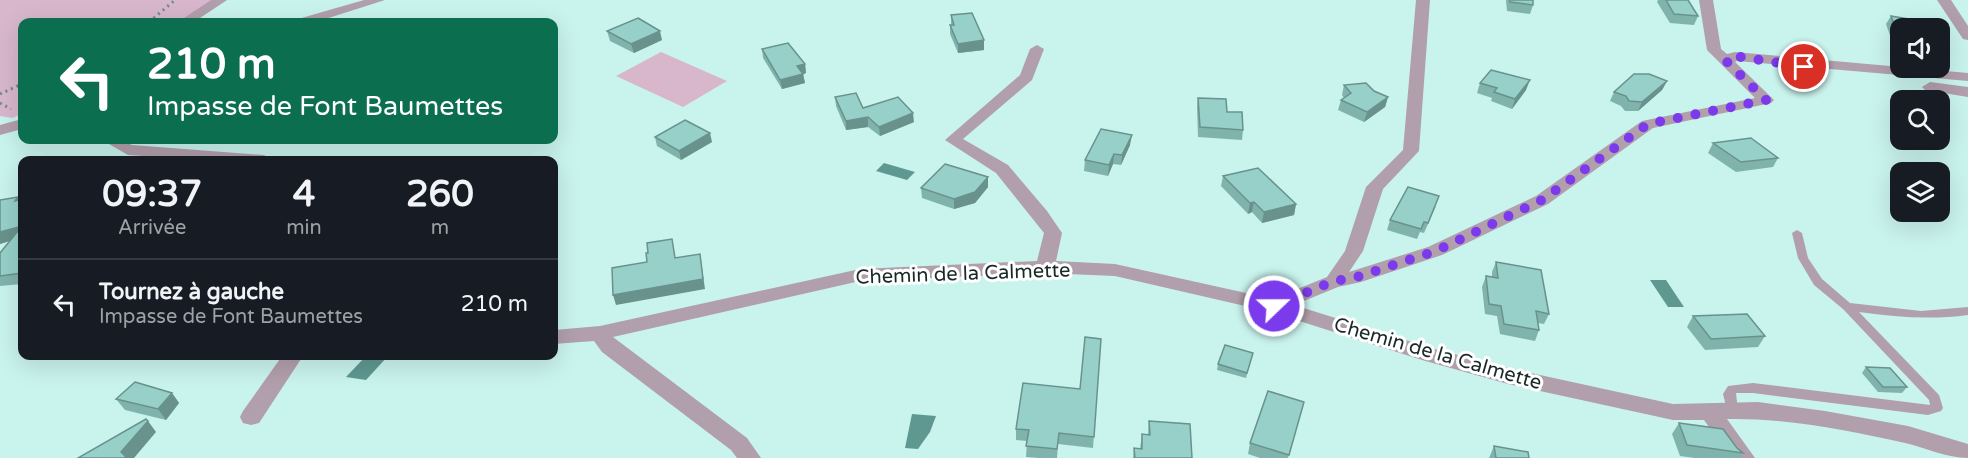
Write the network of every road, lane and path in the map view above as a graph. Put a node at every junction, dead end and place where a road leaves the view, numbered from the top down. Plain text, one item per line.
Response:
1 (175, 0) edge
2 (220, 0) edge
3 (378, 0) edge
4 (1423, 0) edge
5 (1706, 0) edge
6 (1944, 0) edge
7 (153, 18) edge
8 (192, 18) edge
9 (317, 18) edge
10 (1968, 36) edge
11 (1037, 49) dead end
12 (1731, 59) junction
13 (1968, 76) edge
14 (18, 86) edge
15 (1968, 92) edge
16 (0, 94) edge
17 (18, 125) edge
18 (0, 130) edge
19 (118, 144) edge
20 (142, 156) edge
21 (1797, 233) dead end
22 (1045, 267) junction
23 (1334, 281) junction
24 (1274, 306) junction
25 (1847, 306) junction
26 (1968, 311) edge
27 (600, 333) junction
28 (558, 337) edge
29 (289, 360) edge
30 (1721, 412) junction
31 (251, 417) dead end
32 (1968, 453) edge
33 (750, 458) edge
34 (1744, 458) edge

1 - 7 path
2 - 8 street
3 - 9 street
4 - 23 street
5 - 12 street
6 - 10 street
11 - 22 street
12 - 13 street
12 - 15 street
12 - 23 street
14 - 16 path
17 - 18 street
19 - 20 street
21 - 25 lane
22 - 24 street, Chemin de la Calmette
22 - 27 street, Chemin de la Calmette
23 - 24 street
24 - 30 street, Chemin de la Calmette
25 - 26 lane
25 - 30 lane
27 - 28 street, Chemin de la Calmette
27 - 33 street
29 - 31 street
30 - 32 street, Chemin de la Calmette
30 - 34 street

